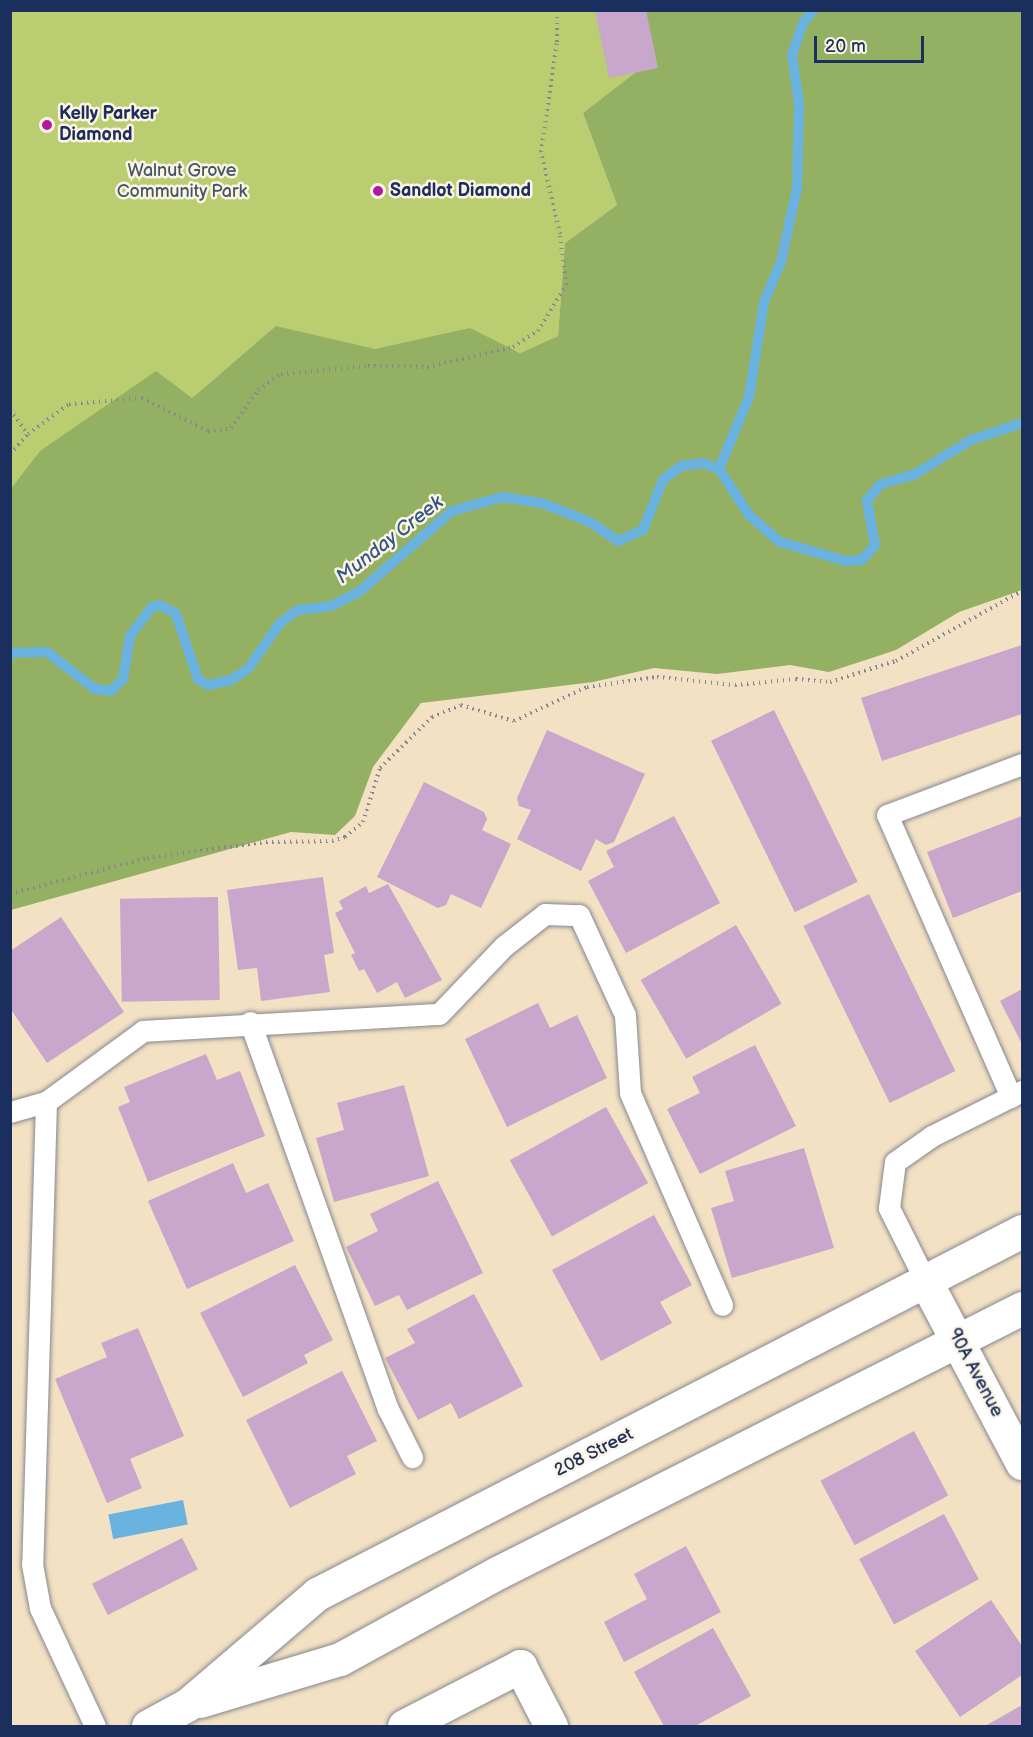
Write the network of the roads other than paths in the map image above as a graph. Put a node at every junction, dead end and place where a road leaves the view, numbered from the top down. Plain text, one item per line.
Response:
1 (1023, 764) edge
2 (250, 1022) junction
3 (1017, 1094) edge
4 (46, 1102) junction
5 (10, 1112) edge
6 (1023, 1232) edge
7 (926, 1282) junction
8 (722, 1305) dead end
9 (1023, 1308) edge
10 (959, 1342) junction
11 (412, 1457) dead end
12 (1023, 1463) edge
13 (187, 1705) junction
14 (95, 1726) edge
15 (148, 1726) edge
16 (404, 1726) edge
17 (551, 1726) edge

1 - 3 lane
2 - 4 lane
2 - 8 lane
2 - 11 lane
3 - 7 lane
4 - 5 lane
4 - 14 lane
6 - 7 main road, 208 Street
7 - 10 main road, 90A Avenue
7 - 13 main road, 208 Street
9 - 10 main road, 208 Street
10 - 12 main road, 90A Avenue
10 - 13 main road, 208 Street
13 - 15 main road, 208 Street
16 - 17 main road

